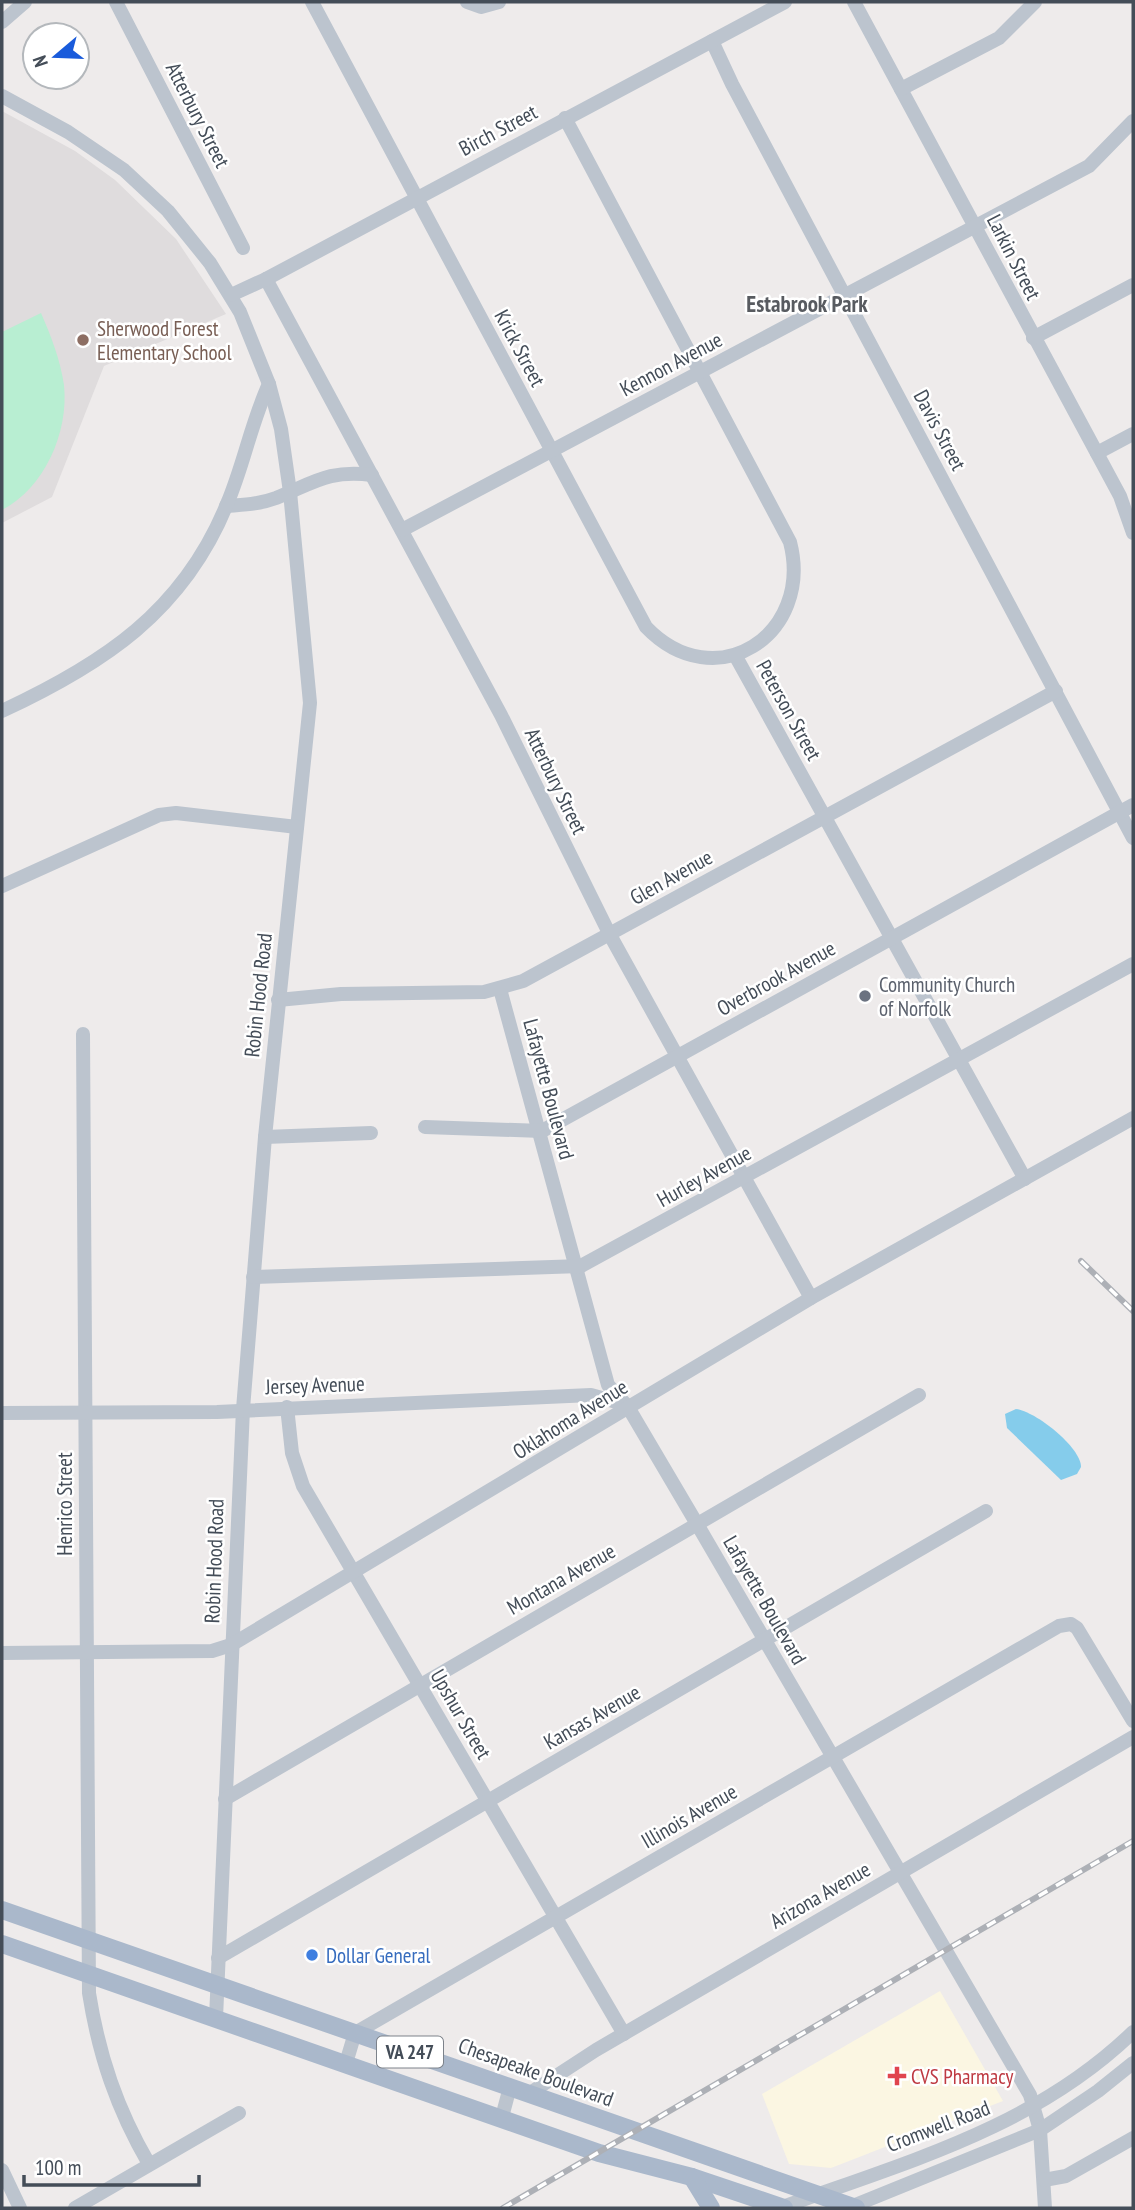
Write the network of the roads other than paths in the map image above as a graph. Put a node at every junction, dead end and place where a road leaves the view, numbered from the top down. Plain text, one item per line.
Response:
1 (25, 2) edge
2 (116, 2) edge
3 (313, 2) edge
4 (467, 2) edge
5 (499, 2) edge
6 (785, 2) edge
7 (854, 2) edge
8 (1035, 2) edge
9 (2, 22) edge
10 (712, 41) junction
11 (901, 89) junction
12 (2, 96) edge
13 (565, 118) junction
14 (1133, 121) edge
15 (416, 197) junction
16 (975, 226) junction
17 (243, 248) dead end
18 (266, 279) junction
19 (1133, 285) edge
20 (231, 295) junction
21 (845, 295) junction
22 (1033, 338) junction
23 (701, 372) junction
24 (269, 384) junction
25 (1133, 434) edge
26 (550, 451) junction
27 (1097, 453) junction
28 (372, 475) junction
29 (290, 492) junction
30 (226, 506) junction
31 (402, 530) junction
32 (1133, 533) edge
33 (735, 655) junction
34 (1056, 691) junction
35 (2, 711) edge
36 (1127, 809) edge
37 (824, 818) junction
38 (297, 827) junction
39 (1133, 838) edge
40 (2, 886) edge
41 (610, 936) junction
42 (891, 940) junction
43 (1133, 964) edge
44 (500, 989) junction
45 (278, 1000) junction
46 (83, 1034) dead end
47 (678, 1058) junction
48 (957, 1060) junction
49 (1133, 1118) edge
50 (425, 1127) dead end
51 (538, 1132) junction
52 (371, 1133) dead end
53 (265, 1137) junction
54 (743, 1179) junction
55 (1025, 1180) junction
56 (575, 1267) junction
57 (253, 1277) junction
58 (811, 1298) junction
59 (919, 1395) dead end
60 (287, 1407) junction
61 (628, 1407) junction
62 (243, 1409) junction
63 (85, 1412) junction
64 (2, 1413) edge
65 (986, 1511) dead end
66 (697, 1524) junction
67 (354, 1572) junction
68 (763, 1640) junction
69 (232, 1645) junction
70 (2, 1653) edge
71 (86, 1653) junction
72 (420, 1685) junction
73 (1133, 1721) edge
74 (1133, 1737) edge
75 (832, 1757) junction
76 (225, 1799) junction
77 (488, 1801) junction
78 (901, 1872) junction
79 (2, 1910) edge
80 (557, 1918) junction
81 (88, 1940) junction
82 (2, 1944) edge
83 (218, 1958) junction
84 (89, 1974) junction
85 (217, 1985) junction
86 (216, 2018) junction
87 (1133, 2032) edge
88 (355, 2033) junction
89 (624, 2034) junction
90 (346, 2063) junction
91 (1133, 2063) edge
92 (510, 2087) junction
93 (530, 2093) junction
94 (1035, 2108) junction
95 (239, 2113) dead end
96 (502, 2118) junction
97 (1040, 2130) junction
98 (1133, 2138) edge
99 (149, 2164) junction
100 (2, 2170) edge
101 (692, 2177) junction
102 (1044, 2180) junction
103 (817, 2195) junction
104 (20, 2208) edge
105 (75, 2208) edge
106 (711, 2208) edge
107 (782, 2208) edge
108 (852, 2208) edge
109 (1045, 2208) edge

1 - 9 street
2 - 17 street, Atterbury Street
3 - 15 street, Krick Street
4 - 5 street
6 - 10 street, Birch Street
7 - 11 street, Larkin Street
8 - 11 street
10 - 13 street, Birch Street
10 - 21 street, Davis Street
11 - 16 street, Larkin Street
12 - 20 street, Robin Hood Road
13 - 15 street, Birch Street
13 - 23 street, Peterson Street
14 - 16 street, Kennon Avenue
15 - 18 street, Birch Street
15 - 26 street, Krick Street
16 - 21 street, Kennon Avenue
16 - 22 street, Larkin Street
18 - 20 street, Birch Street
18 - 28 street, Atterbury Street
19 - 22 street
20 - 24 street, Robin Hood Road
21 - 23 street, Kennon Avenue
21 - 34 street, Davis Street
22 - 27 street, Larkin Street
23 - 26 street, Kennon Avenue
23 - 33 street, Peterson Street
24 - 29 street, Robin Hood Road
24 - 30 street
25 - 27 street
26 - 31 street, Kennon Avenue
26 - 33 street, Krick Street
27 - 32 street, Larkin Street
28 - 29 street
28 - 31 street, Atterbury Street
29 - 30 street
29 - 38 street, Robin Hood Road
30 - 35 street
31 - 41 street, Atterbury Street
33 - 37 street, Peterson Street
34 - 36 street, Davis Street
34 - 37 street, Glen Avenue
36 - 39 street, Davis Street
36 - 42 street, Overbrook Avenue
37 - 41 street, Glen Avenue
37 - 42 street, Peterson Street
38 - 40 street
38 - 45 street, Robin Hood Road
41 - 44 street, Glen Avenue
41 - 47 street, Atterbury Street
42 - 47 street, Overbrook Avenue
42 - 48 street, Peterson Street
43 - 48 street, Hurley Avenue
44 - 45 street, Glen Avenue
44 - 51 street, Lafayette Boulevard
45 - 53 street, Robin Hood Road
46 - 63 street, Henrico Street
47 - 51 street, Overbrook Avenue
47 - 54 street, Atterbury Street
48 - 54 street, Hurley Avenue
48 - 55 street, Peterson Street
49 - 55 street, Oklahoma Avenue
50 - 51 street
51 - 56 street, Lafayette Boulevard
52 - 53 street
53 - 57 street, Robin Hood Road
54 - 56 street, Hurley Avenue
54 - 58 street, Atterbury Street
55 - 58 street, Oklahoma Avenue
56 - 57 street, Hurley Avenue
56 - 61 street, Lafayette Boulevard
57 - 62 street, Robin Hood Road
58 - 61 street, Oklahoma Avenue
59 - 66 street, Montana Avenue
60 - 61 street, Jersey Avenue
60 - 62 street, Jersey Avenue
60 - 67 street, Upshur Street
61 - 66 street, Lafayette Boulevard
61 - 67 street, Oklahoma Avenue
62 - 63 street, Jersey Avenue
62 - 69 street, Robin Hood Road
63 - 64 street, Jersey Avenue
63 - 71 street, Henrico Street
65 - 68 street, Kansas Avenue
66 - 68 street, Lafayette Boulevard
66 - 72 street, Montana Avenue
67 - 69 street, Oklahoma Avenue
67 - 72 street, Upshur Street
68 - 75 street, Lafayette Boulevard
68 - 77 street, Kansas Avenue
69 - 71 street, Oklahoma Avenue
69 - 76 street, Robin Hood Road
70 - 71 street, Oklahoma Avenue
71 - 81 street, Henrico Street
72 - 76 street, Montana Avenue
72 - 77 street, Upshur Street
73 - 75 street, Illinois Avenue
74 - 78 street, Arizona Avenue
75 - 78 street, Lafayette Boulevard
75 - 80 street, Illinois Avenue
76 - 83 street, Robin Hood Road
77 - 80 street, Upshur Street
77 - 83 street, Kansas Avenue
78 - 89 street, Arizona Avenue
78 - 94 street, Lafayette Boulevard
79 - 81 main road, Chesapeake Boulevard / VA 247
80 - 88 street, Illinois Avenue
80 - 89 street, Upshur Street
81 - 84 street, Henrico Street
81 - 85 main road, Chesapeake Boulevard / VA 247
82 - 84 main road, VA 247
83 - 85 street, Robin Hood Road
84 - 86 main road, VA 247
84 - 99 street, Henrico Street
85 - 86 street, Robin Hood Road
85 - 88 main road, Chesapeake Boulevard / VA 247
86 - 90 main road, VA 247
87 - 94 street, Cromwell Road
88 - 90 street
88 - 92 main road, Chesapeake Boulevard / VA 247
89 - 93 street, Arizona Avenue
90 - 96 main road, VA 247
91 - 97 street, Cromwell Road
92 - 93 main road, Chesapeake Boulevard / VA 247
92 - 96 street
93 - 103 main road, Chesapeake Boulevard / VA 247
94 - 97 street, Lafayette Boulevard
94 - 103 street, Cromwell Road
95 - 99 street
96 - 101 main road, VA 247
97 - 102 street, Lafayette Boulevard
97 - 108 street, Cromwell Road
98 - 102 street
99 - 105 street
100 - 104 street
101 - 106 main road
101 - 107 main road, VA 247
102 - 109 street, Lafayette Boulevard
103 - 107 street, Cromwell Road
103 - 108 main road, Chesapeake Boulevard / VA 247

